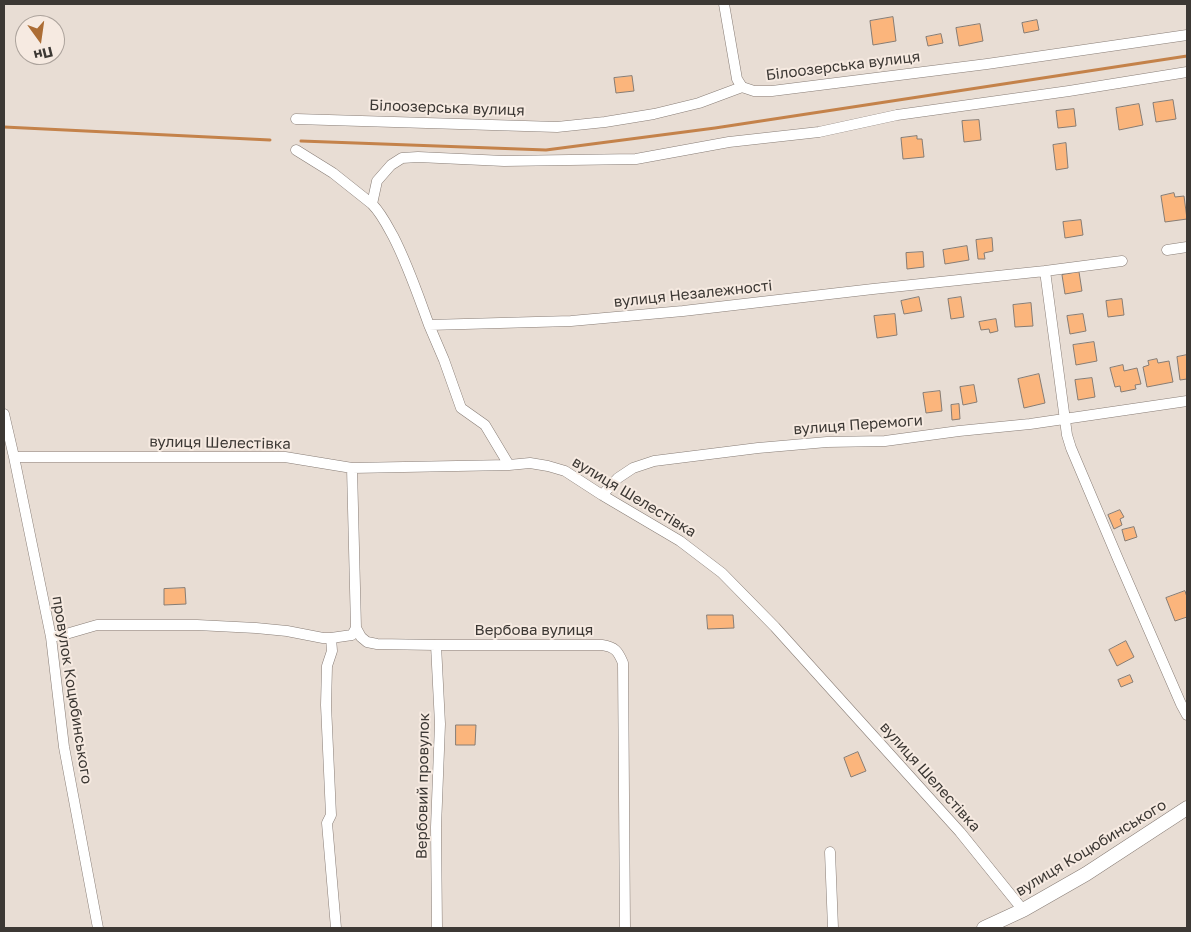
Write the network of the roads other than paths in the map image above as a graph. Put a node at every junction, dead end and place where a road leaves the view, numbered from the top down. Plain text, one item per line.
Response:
1 (724, 4) edge
2 (1187, 35) edge
3 (1187, 72) edge
4 (742, 87) junction
5 (296, 119) dead end
6 (296, 150) dead end
7 (372, 204) junction
8 (1187, 247) edge
9 (1167, 250) dead end
10 (1122, 261) dead end
11 (1045, 271) junction
12 (429, 325) junction
13 (1187, 401) edge
14 (4, 414) edge
15 (1065, 419) junction
16 (7, 440) edge
17 (14, 457) junction
18 (509, 465) junction
19 (352, 468) junction
20 (602, 495) junction
21 (356, 628) junction
22 (51, 637) junction
23 (332, 638) junction
24 (436, 645) junction
25 (1187, 715) edge
26 (1187, 808) edge
27 (830, 852) dead end
28 (1023, 910) junction
29 (98, 928) edge
30 (336, 928) edge
31 (437, 928) edge
32 (625, 928) edge
33 (833, 928) edge
34 (984, 928) edge

1 - 4 street
2 - 4 street, Білоозерська вулиця
3 - 7 street
4 - 5 street, Білоозерська вулиця
6 - 7 street
7 - 12 street
8 - 9 street
10 - 11 street, вулиця Незалежності
11 - 12 street, вулиця Незалежності
11 - 15 street
12 - 18 street
13 - 15 street, вулиця Перемоги
14 - 16 street, провулок Коцюбинського
15 - 20 street, вулиця Перемоги
15 - 25 street
16 - 17 street, провулок Коцюбинського
17 - 19 street, вулиця Шелестівка
17 - 22 street, провулок Коцюбинського
18 - 19 street, вулиця Шелестівка
18 - 20 street, вулиця Шелестівка
19 - 21 street
20 - 28 street, вулиця Шелестівка
21 - 23 street
21 - 24 street, Вербова вулиця
22 - 23 street
22 - 29 street, провулок Коцюбинського
23 - 30 street
24 - 31 street, Вербовий провулок
24 - 32 street, Вербова вулиця
26 - 28 street, вулиця Коцюбинського
27 - 33 street
28 - 34 street, вулиця Коцюбинського

